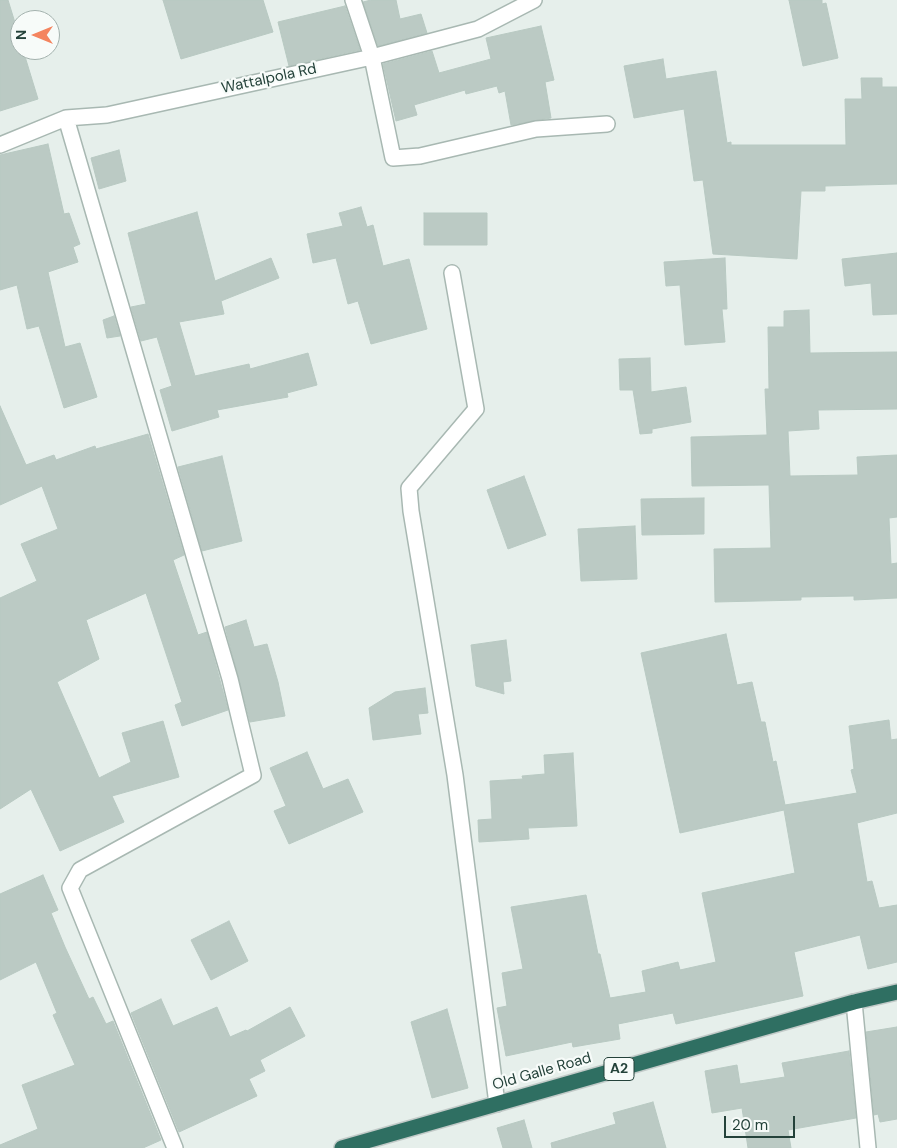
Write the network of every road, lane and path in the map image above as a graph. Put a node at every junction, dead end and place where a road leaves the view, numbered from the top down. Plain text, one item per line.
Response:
1 (354, 0) edge
2 (534, 0) edge
3 (372, 57) junction
4 (66, 118) junction
5 (607, 124) dead end
6 (0, 145) edge
7 (452, 274) dead end
8 (897, 992) edge
9 (854, 1002) junction
10 (497, 1104) junction
11 (175, 1148) edge
12 (342, 1148) edge
13 (868, 1148) edge

1 - 3 street
2 - 3 street, Wattalpola Rd
3 - 4 street, Wattalpola Rd
3 - 5 street
4 - 6 street, Wattalpola Rd
4 - 11 street
7 - 10 street
8 - 9 highway, Old Galle Road / A2
9 - 10 highway, Old Galle Road / A2
9 - 13 street
10 - 12 highway, Old Galle Road / A2

